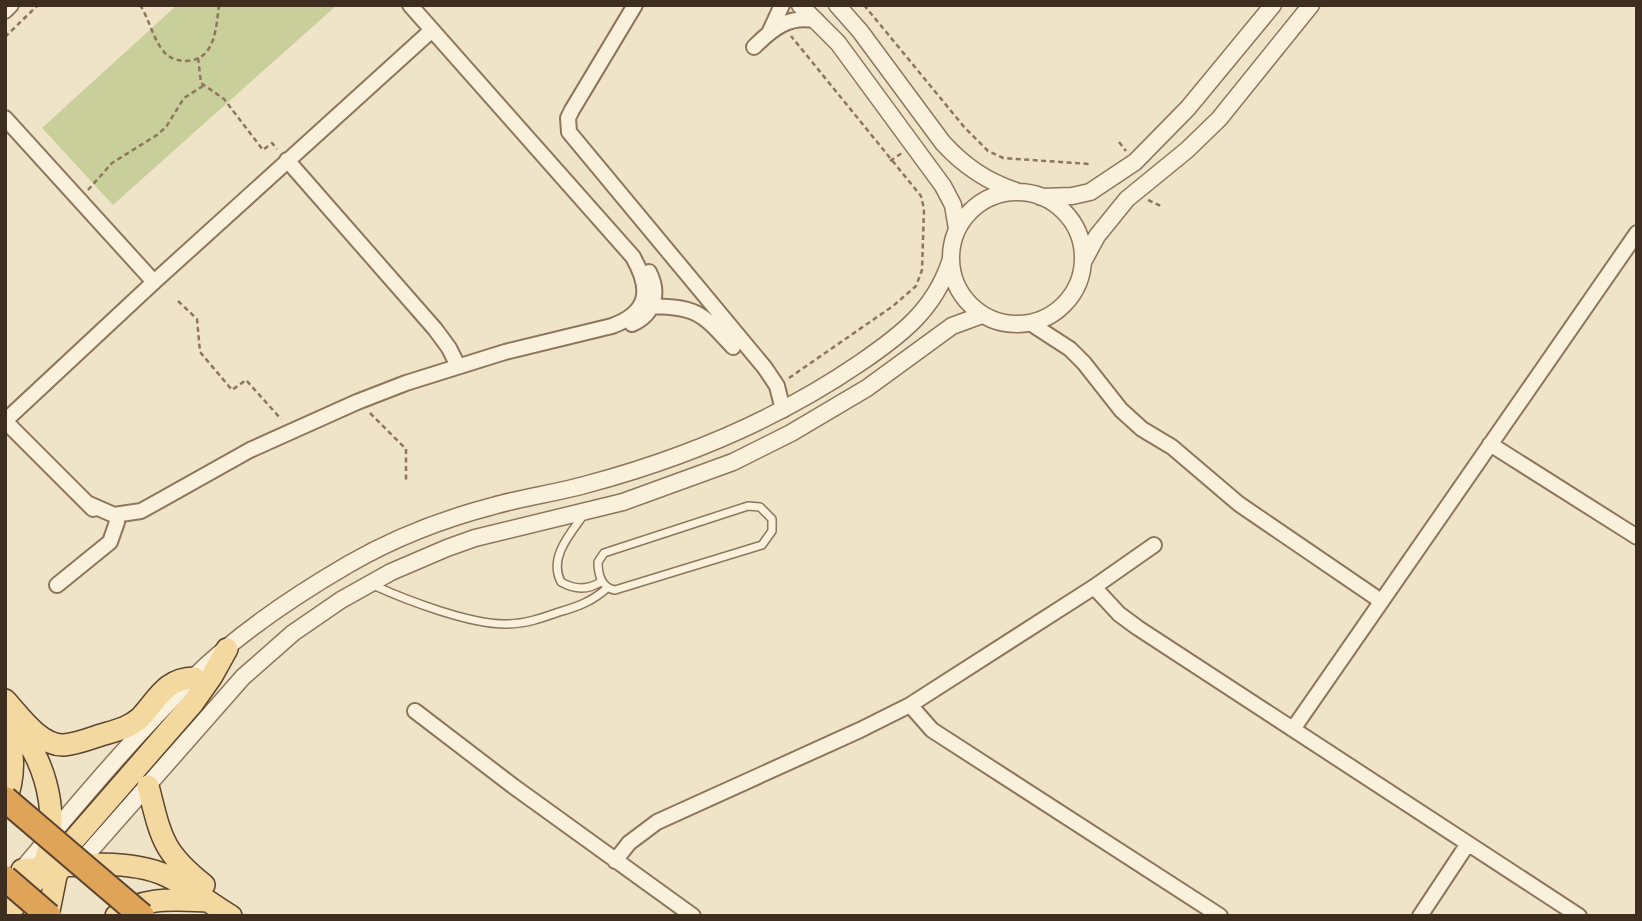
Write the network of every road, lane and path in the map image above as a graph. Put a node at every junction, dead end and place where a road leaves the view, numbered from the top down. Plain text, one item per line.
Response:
1 (11, 5) edge
2 (38, 5) edge
3 (140, 5) edge
4 (219, 5) edge
5 (410, 5) edge
6 (635, 5) edge
7 (782, 5) edge
8 (800, 5) edge
9 (837, 5) edge
10 (864, 5) edge
11 (1273, 5) edge
12 (1311, 5) edge
13 (5, 11) edge
14 (817, 21) junction
15 (432, 30) junction
16 (786, 31) dead end
17 (769, 32) junction
18 (5, 37) edge
19 (754, 47) dead end
20 (198, 58) junction
21 (203, 86) junction
22 (5, 118) edge
23 (288, 160) junction
24 (1089, 164) dead end
25 (1018, 192) junction
26 (1041, 197) junction
27 (81, 202) junction
28 (957, 229) junction
29 (1637, 233) edge
30 (950, 262) junction
31 (1083, 262) junction
32 (154, 282) junction
33 (178, 300) dead end
34 (647, 306) junction
35 (982, 315) junction
36 (1030, 323) junction
37 (733, 347) dead end
38 (458, 366) junction
39 (777, 386) junction
40 (356, 402) junction
41 (785, 409) junction
42 (5, 421) edge
43 (287, 427) dead end
44 (799, 428) junction
45 (1490, 444) junction
46 (407, 481) dead end
47 (89, 504) junction
48 (149, 507) junction
49 (585, 512) junction
50 (117, 522) junction
51 (1637, 537) edge
52 (1154, 545) dead end
53 (369, 584) junction
54 (57, 585) dead end
55 (605, 585) junction
56 (1094, 587) junction
57 (1381, 601) junction
58 (227, 649) junction
59 (194, 678) junction
60 (5, 700) edge
61 (910, 705) junction
62 (415, 711) dead end
63 (5, 716) edge
64 (5, 722) edge
65 (1293, 729) junction
66 (148, 786) junction
67 (5, 801) edge
68 (51, 837) junction
69 (1468, 845) junction
70 (615, 861) junction
71 (36, 875) edge
72 (49, 910) edge
73 (222, 910) edge
74 (6, 916) edge
75 (35, 916) edge
76 (117, 916) edge
77 (142, 916) edge
78 (693, 916) edge
79 (1220, 916) edge
80 (1420, 916) edge
81 (1579, 916) edge

1 - 13 street
2 - 18 path
3 - 20 path
4 - 20 path
5 - 15 street
6 - 39 street
7 - 17 street
8 - 14 street
9 - 25 street
10 - 24 path
11 - 26 street
12 - 31 street
14 - 17 street
14 - 28 street
15 - 23 street
15 - 34 street
16 - 39 path
17 - 19 street
20 - 21 path
21 - 23 path
21 - 27 path
22 - 27 street
23 - 32 street
23 - 38 street
25 - 26 street
25 - 28 street
26 - 31 street
27 - 32 street
28 - 30 street
29 - 45 street
30 - 35 street
30 - 41 street
31 - 36 street
32 - 42 street
33 - 43 path
34 - 37 street
34 - 38 street
35 - 36 street
35 - 44 street
36 - 57 street
38 - 40 street
39 - 41 street
40 - 46 path
40 - 48 street
41 - 44 street
41 - 58 street
42 - 47 street
44 - 49 street
45 - 51 street
45 - 57 street
47 - 48 street
47 - 50 street
48 - 50 street
49 - 53 street
49 - 55 lane
50 - 54 street
52 - 56 street
53 - 55 lane
53 - 66 street
55 - 55 lane
56 - 61 street
56 - 65 street
57 - 65 street
58 - 59 street
58 - 71 main road
59 - 60 main road
59 - 68 street
61 - 70 street
61 - 79 street
62 - 70 street
63 - 68 main road
64 - 67 main road
65 - 69 street
66 - 71 street
66 - 73 main road
67 - 77 highway, bridge
68 - 71 main road
69 - 80 street
69 - 81 street
70 - 78 street
71 - 72 highway, bridge
71 - 72 main road
71 - 73 main road
71 - 74 main road
72 - 75 street
73 - 76 main road

